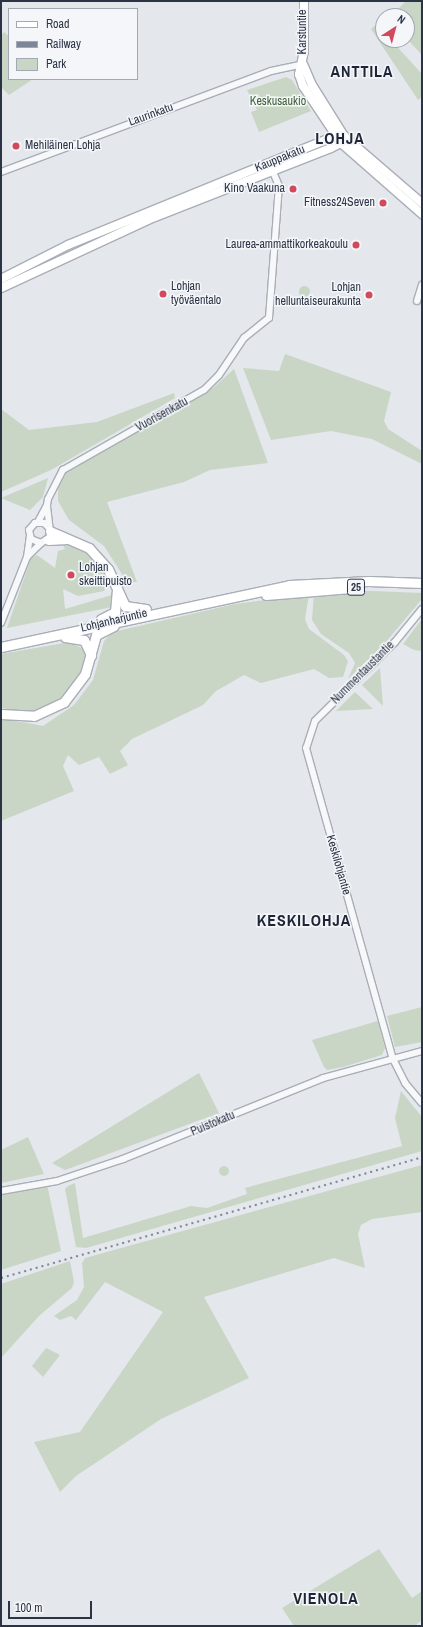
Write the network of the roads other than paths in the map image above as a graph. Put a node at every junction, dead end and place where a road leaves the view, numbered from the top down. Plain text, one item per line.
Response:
1 (304, 1) edge
2 (303, 64) junction
3 (335, 136) junction
4 (343, 140) junction
5 (271, 167) junction
6 (1, 172) edge
7 (422, 203) edge
8 (422, 214) edge
9 (1, 280) edge
10 (422, 285) edge
11 (1, 288) edge
12 (420, 301) edge
13 (47, 505) junction
14 (38, 522) junction
15 (50, 529) junction
16 (30, 536) junction
17 (68, 539) junction
18 (44, 542) junction
19 (27, 557) junction
20 (415, 584) edge
21 (117, 588) junction
22 (422, 588) edge
23 (176, 608) junction
24 (422, 609) edge
25 (127, 618) junction
26 (1, 623) edge
27 (85, 628) junction
28 (52, 636) junction
29 (1, 647) edge
30 (91, 655) junction
31 (1, 714) edge
32 (307, 740) joint
33 (422, 1051) edge
34 (393, 1059) junction
35 (422, 1103) edge
36 (1, 1191) edge

1 - 2 main road, Karstuntie
2 - 3 main road, Karstuntie
2 - 4 main road
2 - 6 street, Laurinkatu
3 - 4 main road, Karstuntie
3 - 5 main road, Kauppakatu
4 - 5 main road, Kauppakatu
4 - 7 main road
4 - 8 main road
5 - 9 main road, Kauppakatu
5 - 11 main road, Kauppakatu
5 - 13 street, Vuorisenkatu
10 - 12 street
13 - 14 street, Vuorisenkatu
13 - 15 street, Vuorisenkatu
14 - 15 street
14 - 16 street, Vuorisenkatu
15 - 17 highway
15 - 18 street, Vuorisenkatu
16 - 18 street
16 - 19 street
17 - 18 highway
17 - 21 highway
18 - 19 street
19 - 26 street
20 - 22 highway, Lohjanharjuntie / 25
20 - 23 highway, Lohjanharjuntie / 25
21 - 23 highway
21 - 27 highway
23 - 25 highway, Lohjanharjuntie / 25
24 - 32 street, Nummentaustantie
25 - 27 highway, Lohjanharjuntie / 25
25 - 30 highway
27 - 28 highway, Lohjanharjuntie / 25
28 - 29 highway, Lohjanharjuntie / 25
28 - 30 highway
30 - 31 highway
32 - 34 street, Keskilohjantie
33 - 34 street, Puistokatu
34 - 35 street, Keskilohjantie
34 - 36 street, Puistokatu

